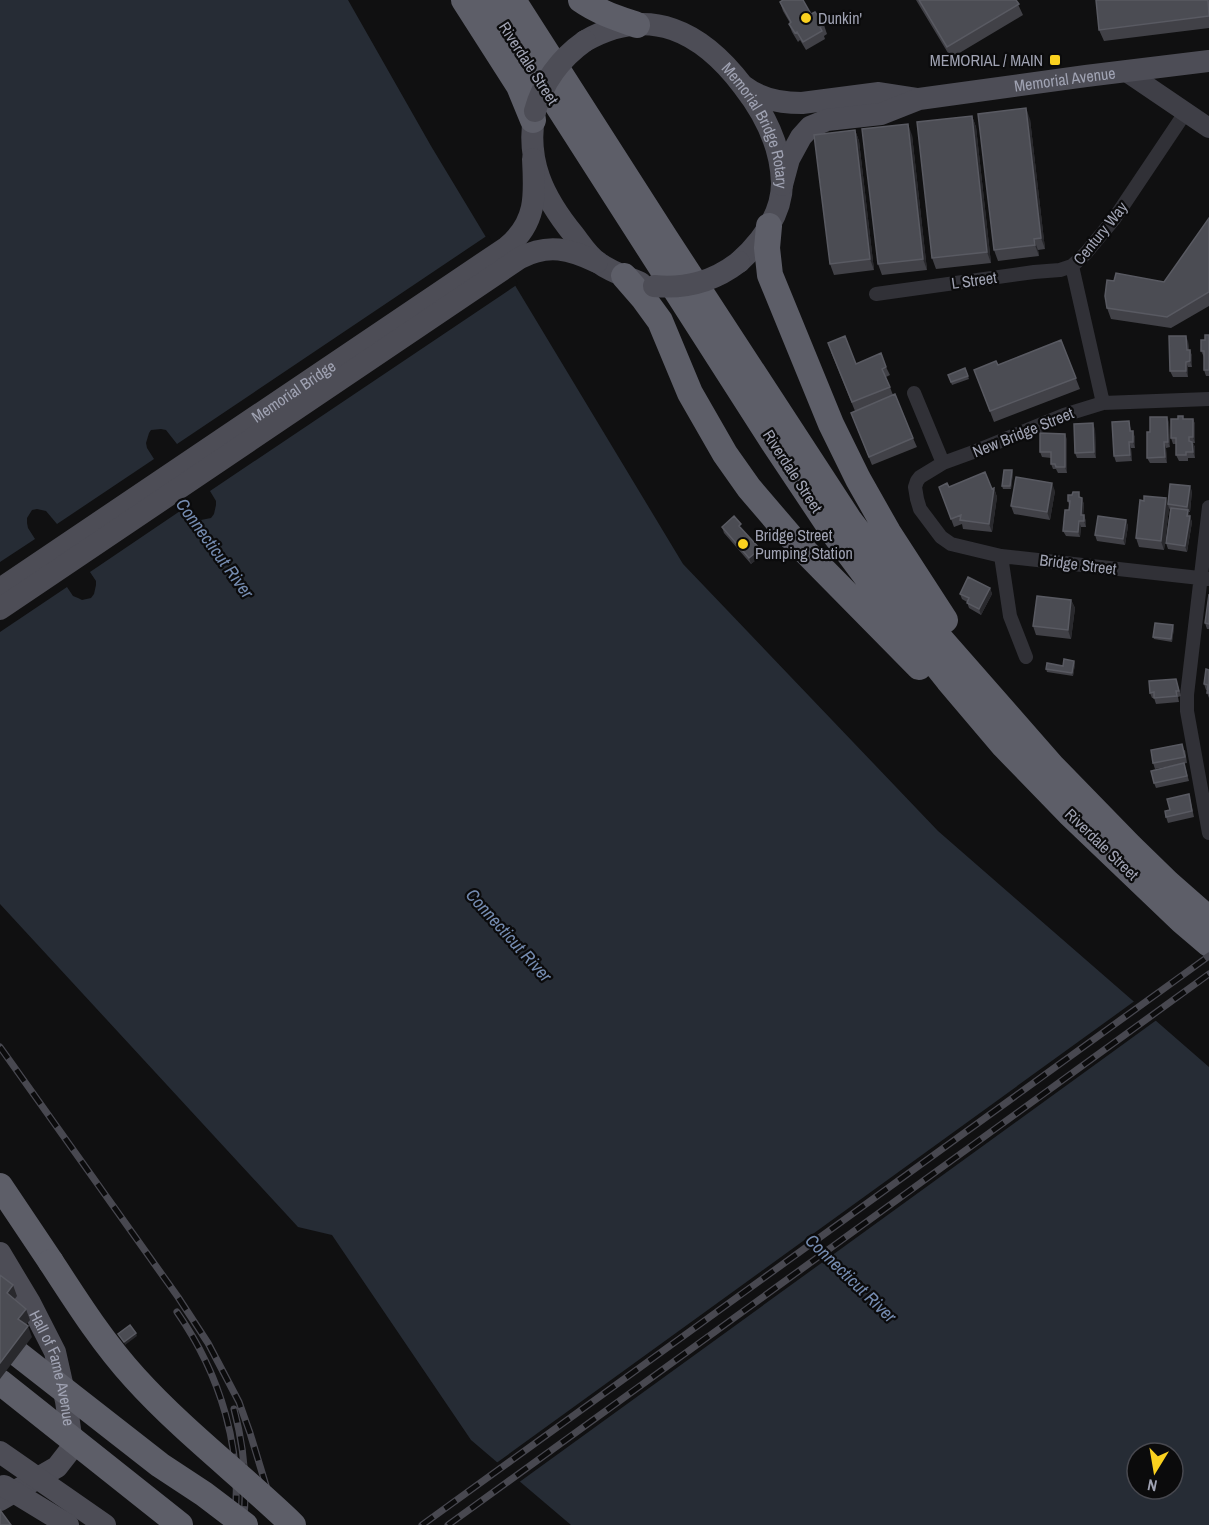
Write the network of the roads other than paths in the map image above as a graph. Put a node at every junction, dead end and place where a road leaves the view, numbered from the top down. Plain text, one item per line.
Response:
1 (464, 0) edge
2 (490, 0) edge
3 (513, 0) edge
4 (581, 0) edge
5 (637, 25) junction
6 (1209, 61) edge
7 (1125, 71) junction
8 (742, 84) junction
9 (919, 99) junction
10 (1185, 113) junction
11 (534, 116) junction
12 (1209, 128) edge
13 (533, 159) junction
14 (782, 185) junction
15 (769, 226) junction
16 (524, 245) junction
17 (597, 262) junction
18 (1072, 266) junction
19 (624, 276) junction
20 (876, 294) dead end
21 (914, 393) dead end
22 (1209, 399) edge
23 (1102, 403) junction
24 (943, 463) junction
25 (1209, 507) edge
26 (948, 543) joint
27 (1001, 556) junction
28 (1205, 579) edge
29 (0, 589) edge
30 (0, 609) edge
31 (1026, 657) dead end
32 (1015, 741) junction
33 (1209, 833) edge
34 (1209, 919) edge
35 (1209, 944) edge
36 (0, 1186) edge
37 (0, 1253) edge
38 (0, 1340) edge
39 (0, 1382) edge
40 (0, 1452) edge
41 (160, 1465) junction
42 (38, 1478) junction
43 (4, 1492) edge
44 (68, 1525) edge
45 (105, 1525) edge
46 (180, 1525) edge
47 (224, 1525) edge
48 (245, 1525) edge
49 (293, 1525) edge

1 - 11 highway
2 - 32 highway, Riverdale Street
3 - 32 highway, Riverdale Street
4 - 5 highway
5 - 8 main road, Memorial Bridge Rotary
5 - 11 main road, Memorial Bridge Rotary, bridge
6 - 7 main road, Memorial Avenue
7 - 9 main road, Memorial Avenue
7 - 10 street
8 - 9 main road, Memorial Avenue
8 - 14 main road, Memorial Bridge Rotary
9 - 14 main road, Memorial Avenue
10 - 12 street
10 - 18 street, Century Way
11 - 13 main road, Memorial Bridge Rotary
13 - 16 main road, Memorial Bridge
13 - 17 main road, Memorial Bridge Rotary
14 - 15 main road, Memorial Bridge Rotary
15 - 19 main road, Memorial Bridge Rotary, bridge
15 - 32 highway
16 - 17 main road, Memorial Bridge
16 - 29 main road, Memorial Bridge
16 - 30 main road, Memorial Bridge
17 - 19 main road, Memorial Bridge Rotary
18 - 20 street, L Street
18 - 23 street, Century Way
19 - 32 highway
21 - 24 street
22 - 23 street, New Bridge Street
23 - 24 street, New Bridge Street
24 - 26 street, New Bridge Street
25 - 28 street
26 - 27 street, Bridge Street
27 - 28 street, Bridge Street
27 - 31 street
28 - 33 street
32 - 34 highway, Riverdale Street
32 - 35 highway, Riverdale Street
36 - 49 highway, bridge
37 - 42 main road, Hall of Fame Avenue
38 - 41 highway, bridge
39 - 46 highway, bridge
40 - 42 main road
41 - 47 highway, bridge
41 - 48 highway, bridge
42 - 43 main road, Hall of Fame Avenue
42 - 45 main road
43 - 44 main road

